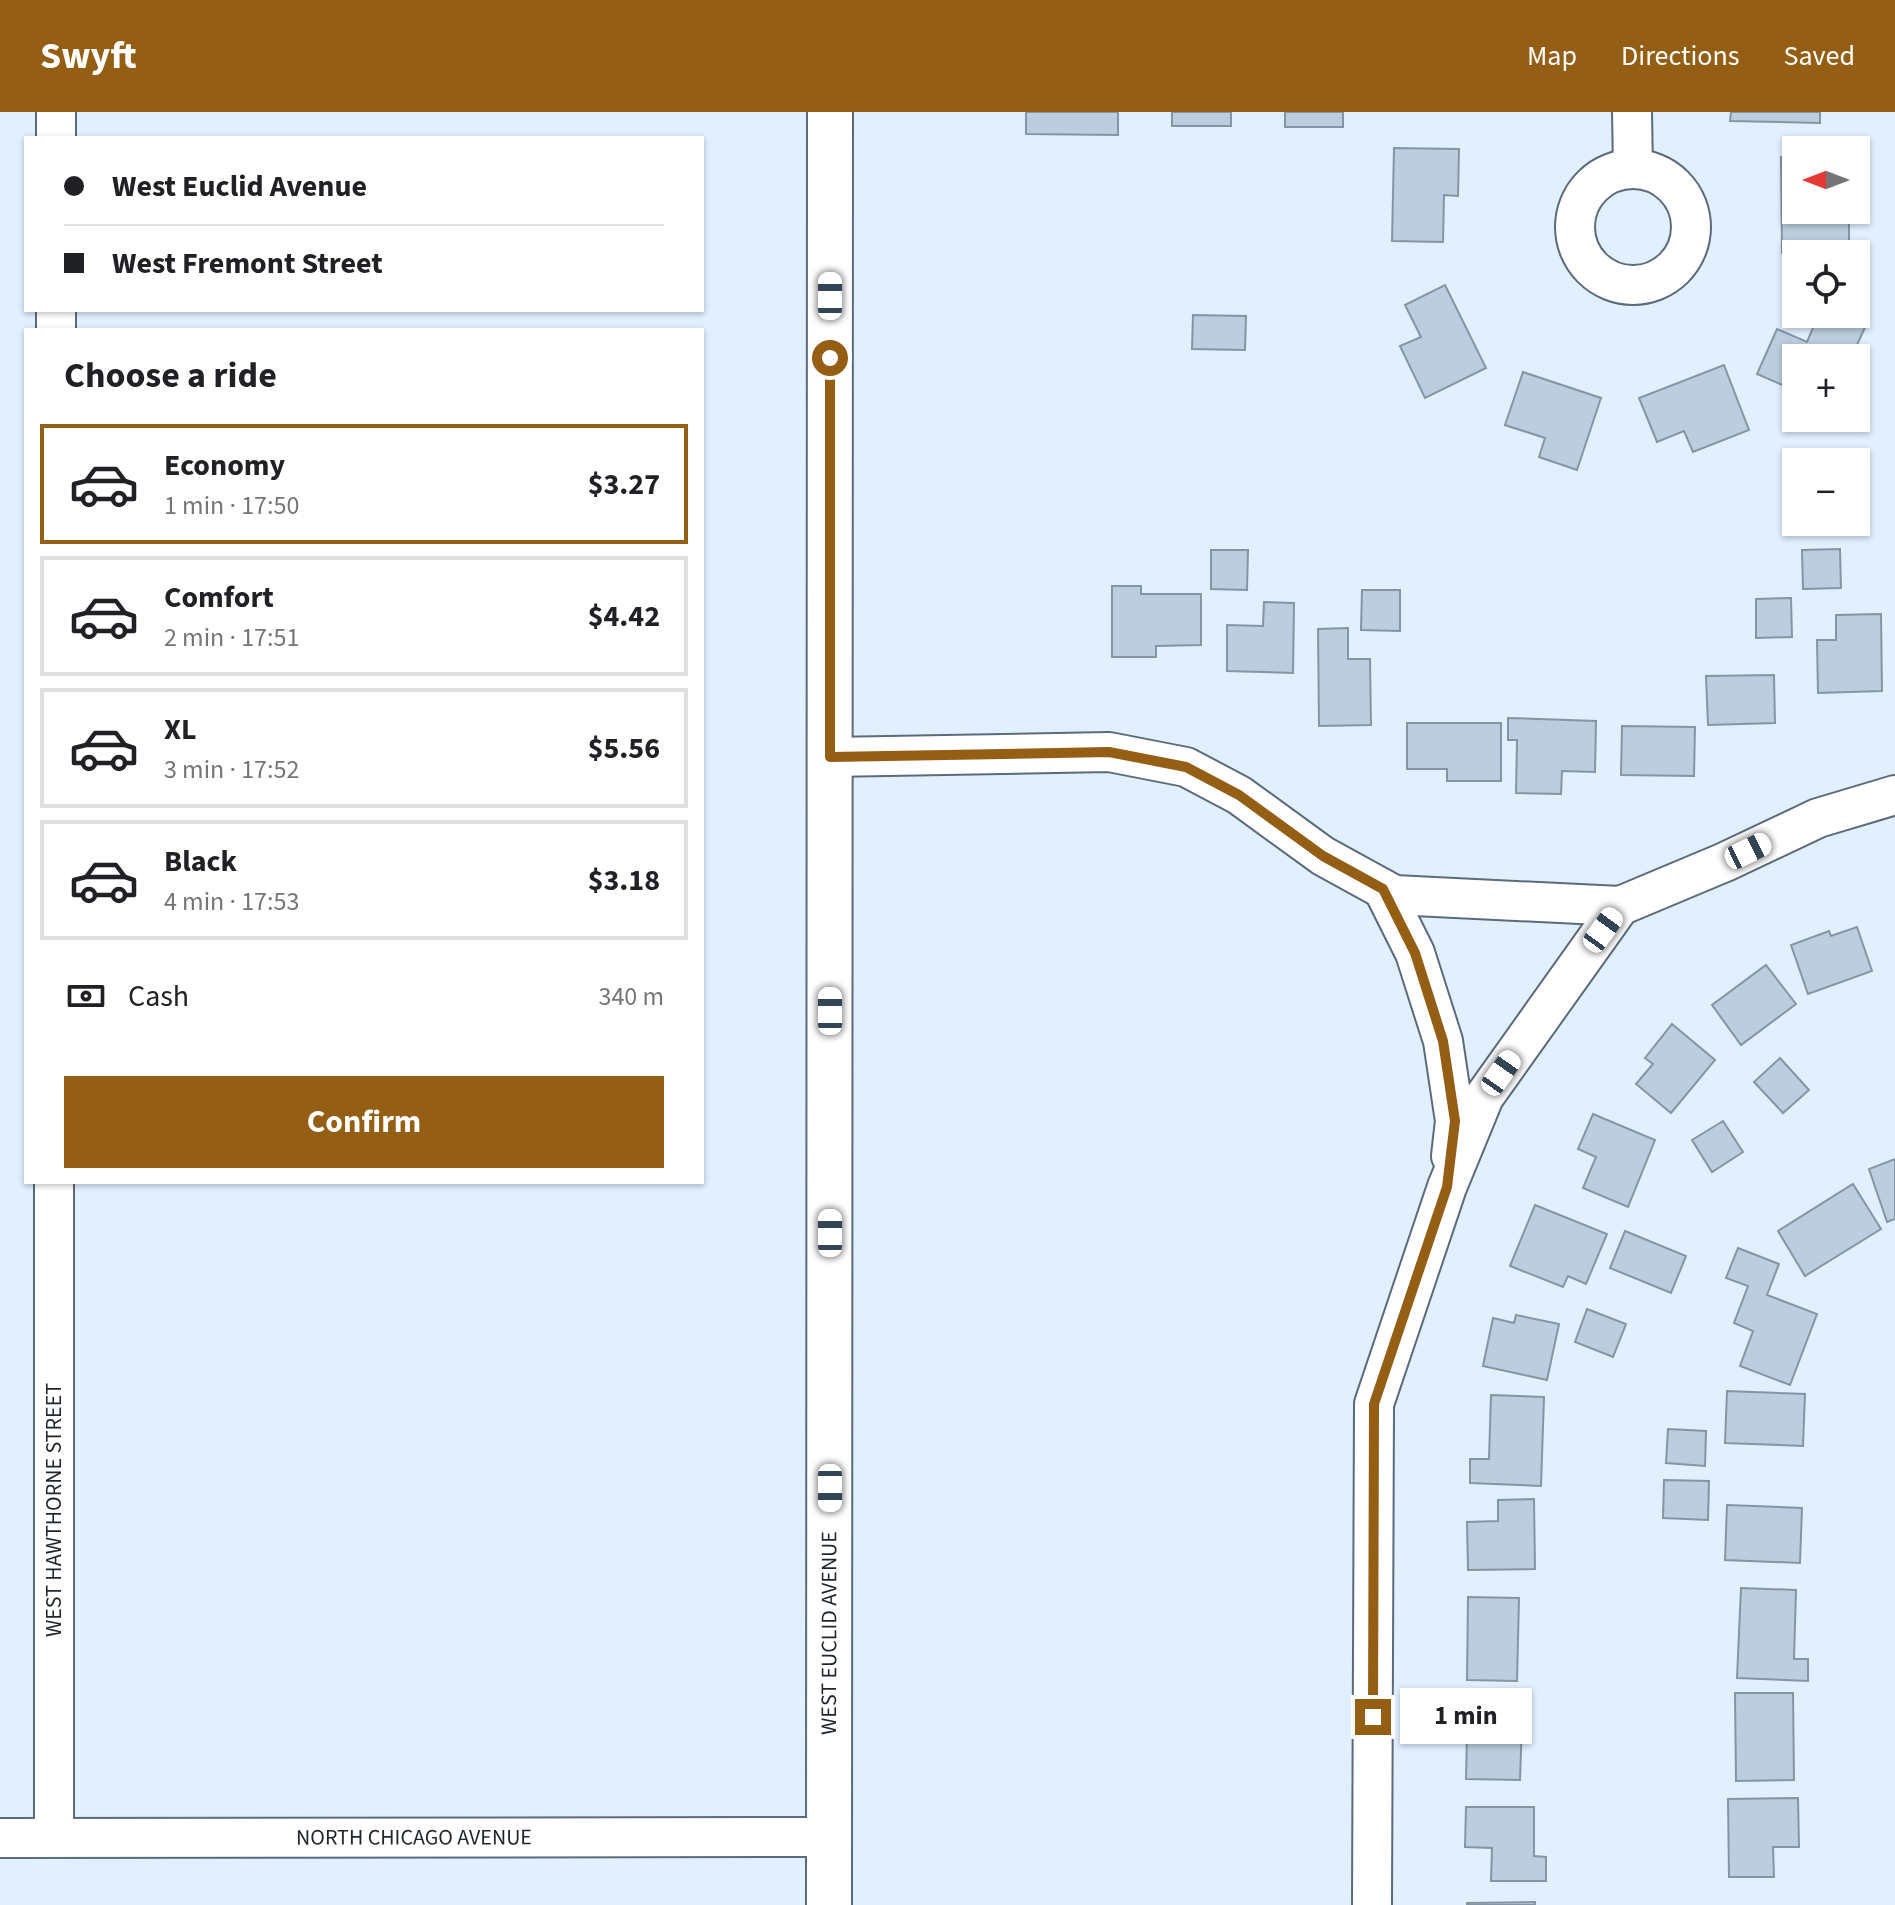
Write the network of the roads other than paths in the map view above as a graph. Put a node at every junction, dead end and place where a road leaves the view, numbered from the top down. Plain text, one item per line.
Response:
1 (56, 112) edge
2 (830, 112) edge
3 (1632, 112) edge
4 (56, 136) edge
5 (1633, 169) dead end
6 (830, 757) junction
7 (1895, 795) edge
8 (1383, 889) junction
9 (1620, 906) junction
10 (54, 1184) edge
11 (1447, 1187) junction
12 (54, 1837) junction
13 (829, 1837) junction
14 (0, 1838) edge
15 (829, 1905) edge
16 (1372, 1905) edge

1 - 4 street
2 - 6 main road, WEST EUCLID AVENUE
3 - 5 street
6 - 8 street
6 - 13 main road, WEST EUCLID AVENUE
7 - 9 street
8 - 9 street
8 - 11 street
9 - 11 street
10 - 12 street, WEST HAWTHORNE STREET
11 - 16 street
12 - 13 street, NORTH CHICAGO AVENUE
12 - 14 street, NORTH CHICAGO AVENUE
13 - 15 main road, WEST EUCLID AVENUE

